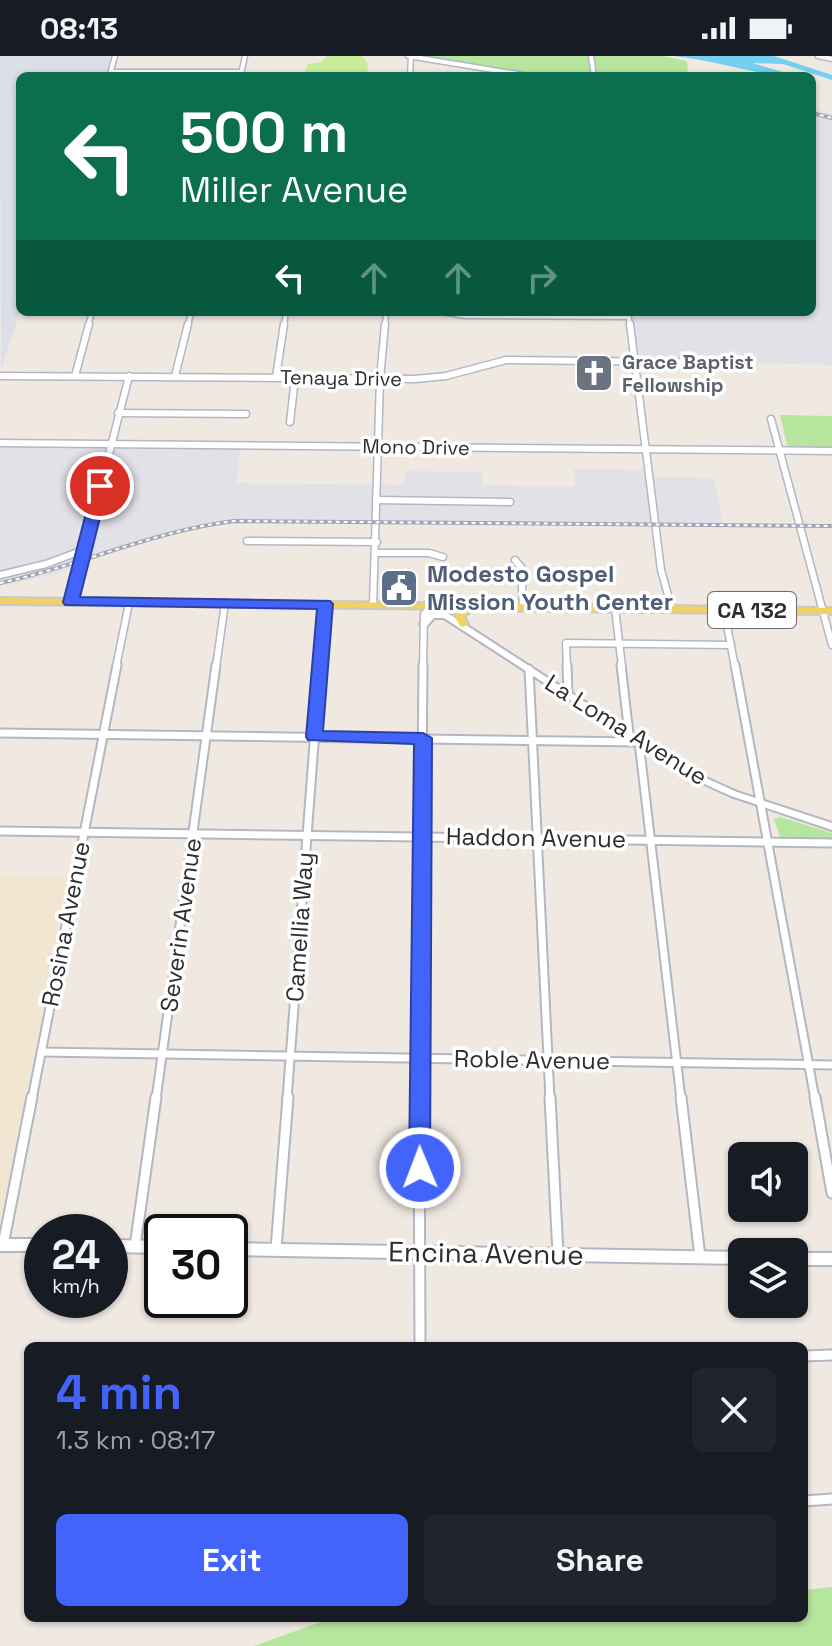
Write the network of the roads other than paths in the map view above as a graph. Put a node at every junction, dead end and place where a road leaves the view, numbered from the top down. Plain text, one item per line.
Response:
1 (409, 56) edge
2 (818, 56) edge
3 (832, 59) edge
4 (477, 66) junction
5 (477, 72) edge
6 (509, 72) edge
7 (91, 316) edge
8 (190, 316) edge
9 (285, 316) edge
10 (386, 316) edge
11 (628, 316) edge
12 (635, 362) junction
13 (680, 362) dead end
14 (0, 376) edge
15 (75, 376) junction
16 (129, 376) junction
17 (175, 376) junction
18 (276, 377) junction
19 (295, 378) junction
20 (380, 379) junction
21 (118, 413) junction
22 (246, 414) dead end
23 (771, 419) dead end
24 (290, 422) dead end
25 (0, 443) edge
26 (110, 444) junction
27 (378, 447) junction
28 (648, 449) junction
29 (779, 451) junction
30 (832, 451) edge
31 (376, 500) junction
32 (510, 502) dead end
33 (247, 541) dead end
34 (377, 542) junction
35 (86, 549) junction
36 (377, 553) junction
37 (443, 557) dead end
38 (515, 560) dead end
39 (0, 575) edge
40 (0, 601) edge
41 (71, 602) junction
42 (129, 603) junction
43 (225, 603) junction
44 (325, 604) junction
45 (373, 605) junction
46 (432, 606) junction
47 (472, 606) junction
48 (523, 606) junction
49 (615, 608) junction
50 (672, 609) junction
51 (724, 610) junction
52 (828, 611) edge
53 (449, 616) junction
54 (424, 624) junction
55 (463, 624) junction
56 (619, 643) junction
57 (731, 645) junction
58 (832, 645) edge
59 (529, 669) junction
60 (568, 694) junction
61 (0, 733) edge
62 (103, 734) junction
63 (629, 734) junction
64 (207, 735) junction
65 (314, 737) junction
66 (423, 738) junction
67 (531, 740) junction
68 (639, 742) junction
69 (762, 804) junction
70 (832, 827) edge
71 (0, 831) edge
72 (84, 832) junction
73 (194, 833) junction
74 (308, 835) junction
75 (422, 837) junction
76 (535, 838) junction
77 (649, 840) junction
78 (770, 842) junction
79 (832, 843) edge
80 (41, 1052) junction
81 (163, 1054) junction
82 (290, 1056) junction
83 (419, 1058) junction
84 (548, 1060) junction
85 (676, 1062) junction
86 (808, 1065) junction
87 (832, 1065) edge
88 (832, 1193) edge
89 (1, 1245) edge
90 (24, 1245) edge
91 (128, 1247) edge
92 (135, 1247) junction
93 (144, 1247) edge
94 (248, 1249) edge
95 (276, 1249) junction
96 (420, 1251) junction
97 (558, 1254) junction
98 (700, 1257) junction
99 (728, 1258) edge
100 (808, 1259) edge
101 (832, 1259) edge
102 (420, 1342) edge
103 (832, 1355) edge
104 (808, 1356) edge
105 (832, 1499) edge
106 (808, 1501) edge

1 - 4 street
2 - 3 street
4 - 5 street
4 - 6 street
7 - 15 street
8 - 17 street
9 - 18 street
10 - 20 street
11 - 12 street
12 - 13 street, Tenaya Drive
12 - 20 street, Tenaya Drive
12 - 28 street
14 - 15 street, Tenaya Drive
15 - 16 street, Tenaya Drive
16 - 17 street, Tenaya Drive
16 - 21 street
17 - 18 street, Tenaya Drive
18 - 19 street, Tenaya Drive
19 - 20 street, Tenaya Drive
19 - 24 street
20 - 27 street
21 - 22 street
21 - 26 street
23 - 29 street
25 - 26 street, Mono Drive
26 - 27 street, Mono Drive
26 - 35 street
27 - 28 street, Mono Drive
27 - 31 street
28 - 29 street, Mono Drive
28 - 50 street
29 - 30 street, Mono Drive
29 - 52 street
31 - 32 street
31 - 34 street
33 - 34 street
34 - 36 street
35 - 39 street
35 - 41 street
36 - 37 street
36 - 45 street
38 - 48 street
40 - 41 main road, CA 132
41 - 42 main road, CA 132
42 - 43 main road, CA 132
42 - 62 street, Rosina Avenue
43 - 44 main road, CA 132
43 - 64 street, Severin Avenue
44 - 45 main road, CA 132
44 - 65 street, Camellia Way
45 - 46 main road, CA 132
46 - 47 main road, CA 132
46 - 53 main road, La Loma Avenue
46 - 54 street
47 - 48 main road, CA 132
47 - 55 main road
48 - 49 main road, CA 132
49 - 50 main road, CA 132
49 - 56 street
50 - 51 main road, CA 132
51 - 52 main road, CA 132
51 - 57 street
52 - 58 street
53 - 54 main road
53 - 55 main road, La Loma Avenue
54 - 66 street
55 - 59 main road, La Loma Avenue
56 - 57 street
56 - 60 street
56 - 63 street
57 - 69 street
59 - 60 main road, La Loma Avenue
59 - 67 street
60 - 63 main road, La Loma Avenue
61 - 62 street
62 - 64 street
62 - 72 street, Rosina Avenue
63 - 68 main road, La Loma Avenue
64 - 65 street
64 - 73 street, Severin Avenue
65 - 66 street
65 - 74 street, Camellia Way
66 - 67 street
66 - 75 street
67 - 68 street
67 - 76 street
68 - 69 main road, La Loma Avenue
68 - 77 street
69 - 70 main road, La Loma Avenue
69 - 78 street
71 - 72 street, Haddon Avenue
72 - 73 street, Haddon Avenue
72 - 80 street, Rosina Avenue
73 - 74 street, Haddon Avenue
73 - 81 street, Severin Avenue
74 - 75 street, Haddon Avenue
74 - 82 street, Camellia Way
75 - 76 street, Haddon Avenue
75 - 83 street
76 - 77 street, Haddon Avenue
76 - 84 street
77 - 78 street, Haddon Avenue
77 - 85 street
78 - 79 street, Haddon Avenue
78 - 86 street
80 - 81 street, Roble Avenue
80 - 89 street, Rosina Avenue
81 - 82 street, Roble Avenue
81 - 92 street, Severin Avenue
82 - 83 street, Roble Avenue
82 - 95 street, Camellia Way
83 - 84 street, Roble Avenue
83 - 96 street
84 - 85 street, Roble Avenue
84 - 97 street
85 - 86 street, Roble Avenue
85 - 98 street
86 - 87 street, Roble Avenue
86 - 88 street
89 - 90 street
91 - 92 street
92 - 93 street
94 - 95 street, Encina Avenue
95 - 96 street, Encina Avenue
96 - 97 street, Encina Avenue
96 - 102 street
97 - 98 street, Encina Avenue
98 - 99 street, Encina Avenue
100 - 101 street
103 - 104 street
105 - 106 street

